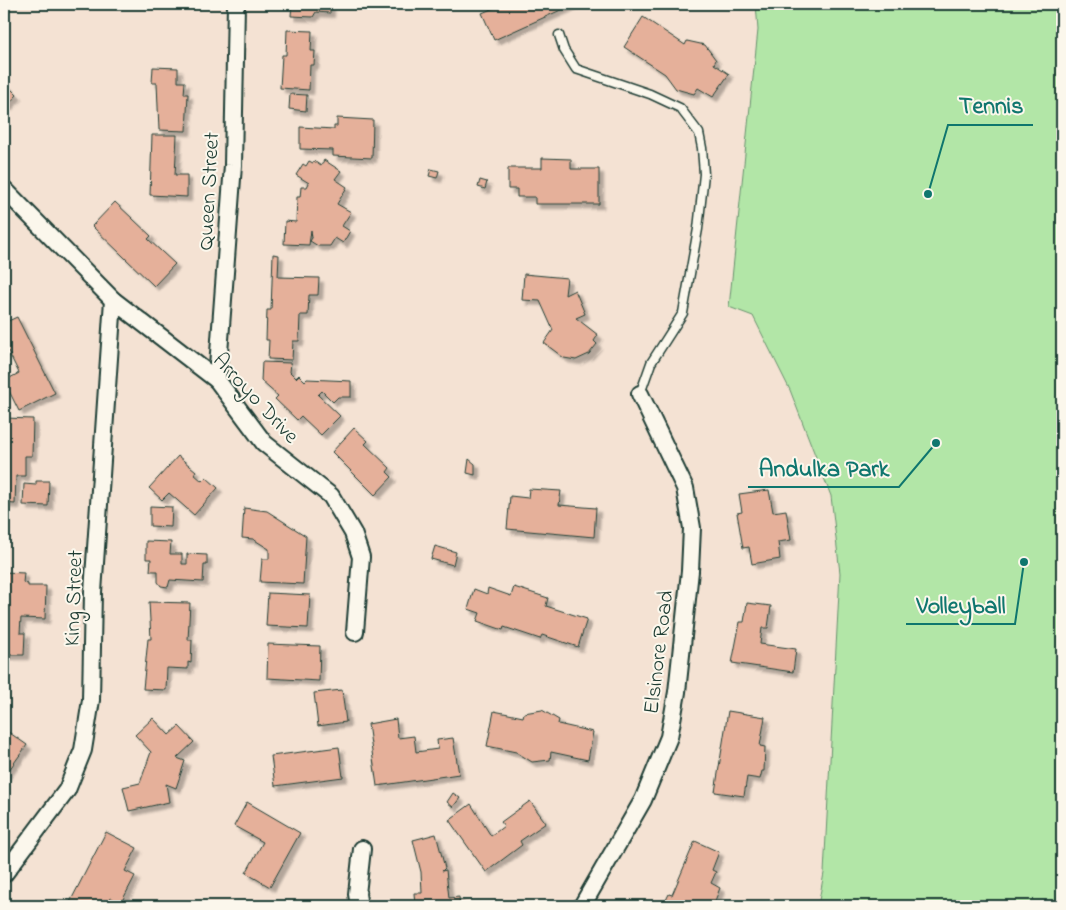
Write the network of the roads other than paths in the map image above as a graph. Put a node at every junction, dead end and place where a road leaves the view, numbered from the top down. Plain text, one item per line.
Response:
1 (236, 4) edge
2 (559, 35) dead end
3 (4, 189) edge
4 (113, 300) junction
5 (216, 380) junction
6 (640, 394) joint
7 (355, 632) dead end
8 (362, 849) dead end
9 (4, 874) edge
10 (359, 906) edge
11 (582, 906) edge

1 - 5 street, Queen Street
2 - 6 lane
3 - 4 street, Arroyo Drive
4 - 5 street, Arroyo Drive
4 - 9 street, King Street
5 - 7 street, Arroyo Drive
6 - 11 street, Elsinore Road
8 - 10 street

